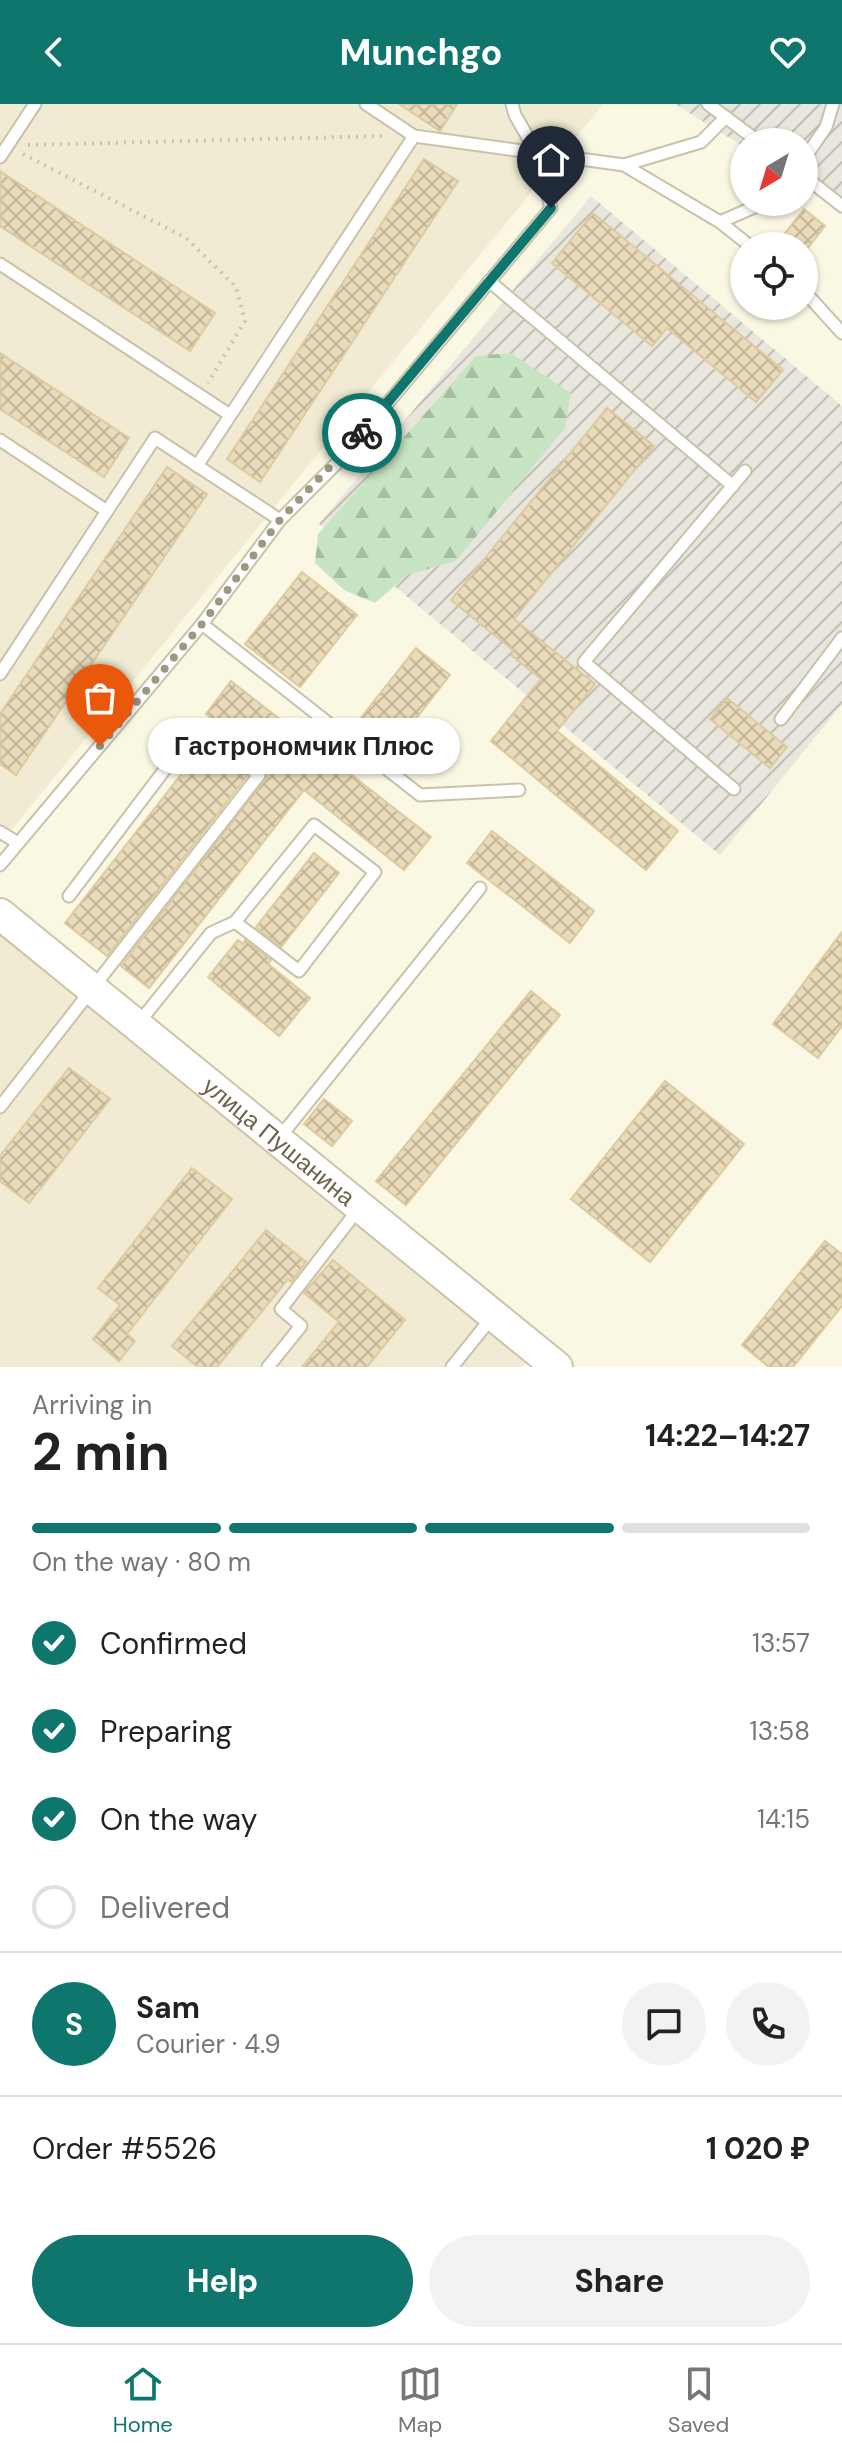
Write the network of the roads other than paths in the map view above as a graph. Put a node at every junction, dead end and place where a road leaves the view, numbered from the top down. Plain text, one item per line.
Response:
1 (35, 104) edge
2 (366, 104) edge
3 (512, 104) edge
4 (708, 104) edge
5 (833, 104) edge
6 (726, 117) junction
7 (826, 127) junction
8 (842, 127) edge
9 (741, 128) edge
10 (414, 136) junction
11 (818, 139) edge
12 (4, 151) edge
13 (538, 155) junction
14 (624, 165) junction
15 (818, 186) edge
16 (839, 201) edge
17 (734, 216) edge
18 (720, 222) junction
19 (732, 232) edge
20 (0, 264) edge
21 (489, 281) junction
22 (818, 306) edge
23 (842, 333) edge
24 (230, 415) junction
25 (0, 440) edge
26 (197, 466) junction
27 (745, 471) dead end
28 (733, 486) junction
29 (107, 511) junction
30 (280, 520) junction
31 (202, 624) junction
32 (842, 638) edge
33 (0, 674) edge
34 (781, 719) dead end
35 (734, 789) dead end
36 (519, 790) dead end
37 (0, 832) edge
38 (18, 843) junction
39 (0, 865) edge
40 (480, 888) dead end
41 (69, 896) dead end
42 (0, 914) edge
43 (235, 922) junction
44 (93, 990) junction
45 (136, 1026) junction
46 (0, 1107) edge
47 (278, 1141) junction
48 (360, 1207) junction
49 (493, 1315) junction
50 (553, 1366) edge
51 (268, 1367) edge
52 (452, 1367) edge

1 - 12 lane
2 - 10 lane
3 - 13 lane
4 - 6 lane
5 - 7 lane
6 - 9 lane
6 - 14 lane
7 - 8 lane
7 - 11 lane
10 - 13 lane
10 - 24 lane
13 - 14 lane
13 - 21 lane
14 - 18 lane
15 - 16 lane
17 - 18 lane
18 - 19 lane
20 - 24 lane
21 - 28 lane
21 - 30 lane
22 - 23 lane
24 - 26 lane
25 - 29 lane
26 - 29 lane
26 - 30 lane
27 - 28 lane
28 - 35 lane
29 - 33 lane
30 - 31 lane
31 - 36 lane
31 - 38 lane
32 - 34 lane
37 - 38 lane
38 - 39 lane
40 - 47 lane
41 - 44 lane
42 - 44 street, улица Пушанина
43 - 43 lane
43 - 45 lane
44 - 45 street, улица Пушанина
44 - 46 lane
45 - 47 street, улица Пушанина
47 - 48 street, улица Пушанина
48 - 49 street, улица Пушанина
48 - 51 lane
49 - 50 street, улица Пушанина
49 - 52 lane

